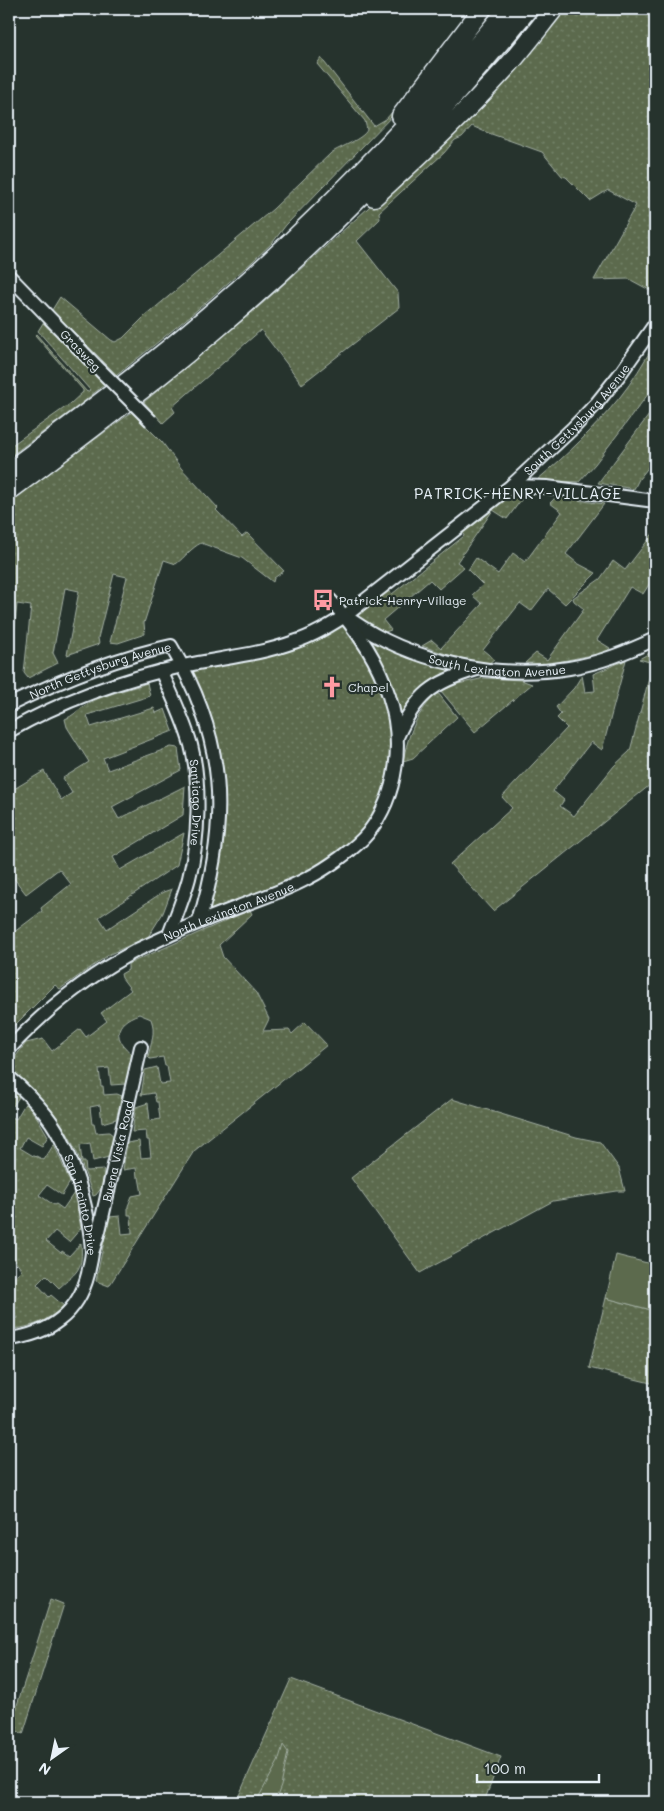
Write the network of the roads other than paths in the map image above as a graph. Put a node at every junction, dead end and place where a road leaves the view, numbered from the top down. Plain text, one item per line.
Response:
1 (482, 9) edge
2 (508, 9) edge
3 (528, 9) edge
4 (554, 9) edge
5 (327, 207) junction
6 (323, 233) junction
7 (9, 276) edge
8 (655, 324) edge
9 (152, 422) dead end
10 (9, 471) edge
11 (511, 486) junction
12 (9, 491) edge
13 (655, 501) edge
14 (330, 600) dead end
15 (345, 616) junction
16 (655, 639) edge
17 (183, 666) junction
18 (478, 668) junction
19 (161, 671) junction
20 (9, 705) edge
21 (9, 731) edge
22 (397, 737) junction
23 (199, 921) junction
24 (169, 935) junction
25 (141, 1047) dead end
26 (9, 1049) edge
27 (9, 1077) edge
28 (92, 1252) junction
29 (9, 1339) edge

1 - 5 highway
2 - 5 highway
3 - 6 highway
4 - 6 highway
5 - 10 highway
6 - 12 highway
7 - 9 street, Grasweg, bridge
8 - 11 street, South Gettysburg Avenue
11 - 13 street
11 - 15 street, South Gettysburg Avenue
14 - 15 street
15 - 17 street, North Gettysburg Avenue
15 - 18 street, South Lexington Avenue
15 - 22 street, North Lexington Avenue
16 - 18 street, South Lexington Avenue
17 - 19 street, North Gettysburg Avenue
17 - 20 street, North Gettysburg Avenue
17 - 23 street, Santiago Drive
18 - 22 street, North Lexington Avenue
19 - 21 street, North Gettysburg Avenue
19 - 24 street, Santiago Drive
22 - 23 street, North Lexington Avenue
23 - 24 street, North Lexington Avenue
24 - 26 street, North Lexington Avenue
25 - 28 street, Buena Vista Road
27 - 28 street, San Jacinto Drive
28 - 29 street, San Jacinto Drive

